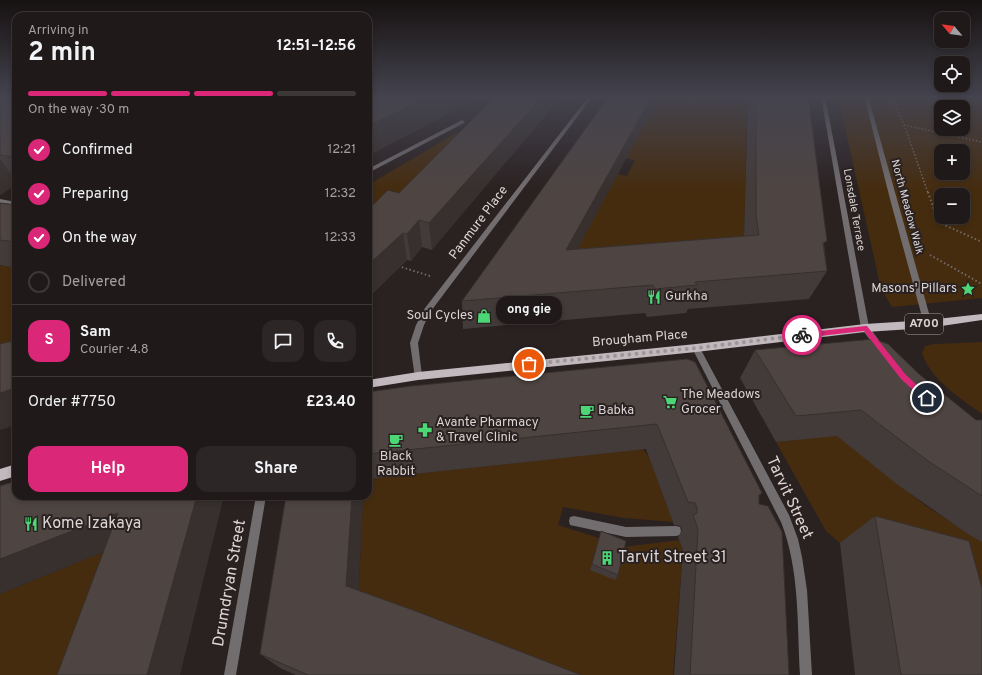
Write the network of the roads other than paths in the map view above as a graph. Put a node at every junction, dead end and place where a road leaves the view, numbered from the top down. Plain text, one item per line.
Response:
1 (451, 128) edge
2 (567, 128) edge
3 (829, 128) edge
4 (874, 128) edge
5 (372, 169) edge
6 (0, 201) edge
7 (12, 203) edge
8 (982, 317) edge
9 (928, 324) junction
10 (865, 328) junction
11 (696, 348) junction
12 (886, 355) edge
13 (418, 376) junction
14 (372, 383) edge
15 (12, 472) edge
16 (0, 476) edge
17 (260, 500) edge
18 (574, 521) dead end
19 (676, 531) dead end
20 (230, 675) edge
21 (806, 675) edge

1 - 5 street
2 - 13 street, Panmure Place
3 - 10 street, Lonsdale Terrace
4 - 9 street, North Meadow Walk
6 - 7 street
8 - 9 main road, A700
9 - 10 main road, A700
10 - 11 main road, Brougham Place
10 - 12 street
11 - 13 main road, Brougham Place
11 - 21 street, Tarvit Street
13 - 14 main road, Brougham Place
15 - 16 main road
17 - 20 street, Drumdryan Street
18 - 19 street

